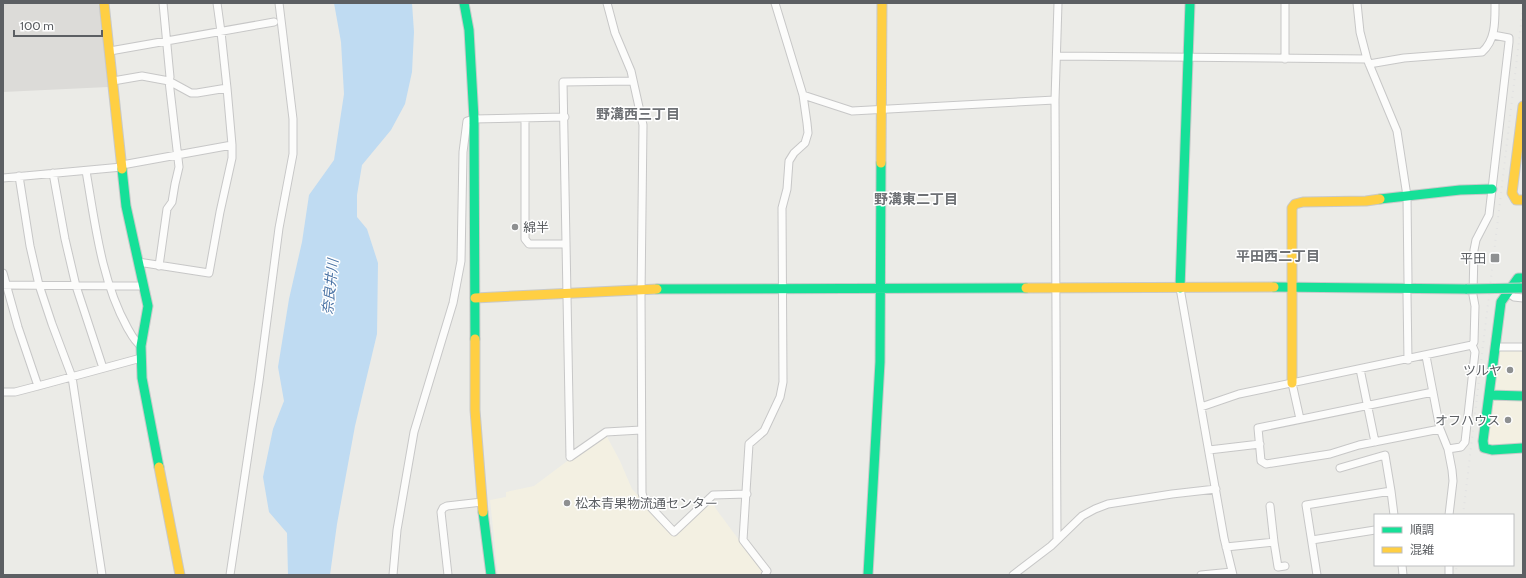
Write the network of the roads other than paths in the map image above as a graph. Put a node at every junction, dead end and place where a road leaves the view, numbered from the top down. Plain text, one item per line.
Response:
1 (104, 3) edge
2 (163, 3) edge
3 (216, 3) edge
4 (279, 3) edge
5 (464, 3) edge
6 (607, 3) edge
7 (775, 3) edge
8 (882, 3) edge
9 (1058, 3) edge
10 (1190, 3) edge
11 (1285, 3) edge
12 (1357, 3) edge
13 (1496, 3) edge
14 (274, 22) dead end
15 (221, 32) junction
16 (1493, 35) junction
17 (167, 41) junction
18 (110, 51) junction
19 (1057, 56) junction
20 (1188, 58) junction
21 (1285, 59) junction
22 (1368, 61) junction
23 (113, 81) junction
24 (169, 81) junction
25 (633, 81) junction
26 (227, 88) junction
27 (803, 95) junction
28 (1056, 100) junction
29 (1523, 106) edge
30 (882, 110) junction
31 (565, 117) junction
32 (525, 118) junction
33 (474, 119) junction
34 (232, 145) junction
35 (177, 155) junction
36 (122, 166) junction
37 (86, 171) junction
38 (53, 173) junction
39 (20, 176) junction
40 (3, 178) edge
41 (1492, 189) junction
42 (1407, 196) junction
43 (1523, 200) edge
44 (566, 244) junction
45 (138, 262) junction
46 (158, 266) junction
47 (3, 272) edge
48 (1523, 278) edge
49 (1408, 282) dead end
50 (4, 285) edge
51 (40, 285) junction
52 (108, 285) junction
53 (76, 286) junction
54 (143, 286) junction
55 (1292, 287) junction
56 (1056, 288) junction
57 (1180, 288) junction
58 (1523, 288) edge
59 (641, 289) junction
60 (783, 289) junction
61 (881, 289) junction
62 (1507, 292) junction
63 (567, 293) junction
64 (1408, 294) dead end
65 (475, 298) junction
66 (1523, 298) edge
67 (141, 346) junction
68 (1472, 346) junction
69 (1495, 347) junction
70 (1523, 347) edge
71 (1426, 356) junction
72 (141, 358) junction
73 (1408, 360) junction
74 (103, 368) junction
75 (1360, 369) junction
76 (72, 377) junction
77 (1292, 383) junction
78 (38, 386) junction
79 (4, 391) edge
80 (1433, 392) junction
81 (1489, 395) junction
82 (1523, 396) edge
83 (1368, 405) junction
84 (1201, 407) junction
85 (1300, 419) junction
86 (1440, 429) junction
87 (641, 430) junction
88 (1375, 442) junction
89 (1260, 444) junction
90 (1523, 448) edge
91 (1448, 449) junction
92 (1209, 450) junction
93 (1340, 468) dead end
94 (1216, 490) junction
95 (1391, 491) junction
96 (746, 494) junction
97 (482, 502) junction
98 (1270, 506) dead end
99 (1394, 514) edge
100 (1448, 514) edge
101 (1374, 530) edge
102 (1057, 540) junction
103 (1312, 540) junction
104 (1274, 542) junction
105 (1226, 547) junction
106 (1285, 566) dead end
107 (1233, 573) edge
108 (102, 575) edge
109 (180, 575) edge
110 (230, 575) edge
111 (393, 575) edge
112 (448, 575) edge
113 (490, 575) edge
114 (766, 575) edge
115 (868, 575) edge
116 (1014, 575) edge
117 (1201, 575) edge
118 (1317, 575) edge

1 - 18 street
2 - 17 street
3 - 15 street
4 - 110 street
5 - 33 street
6 - 25 street
7 - 27 street
8 - 30 street
9 - 19 street
10 - 20 street
11 - 21 street
12 - 22 street
13 - 16 street
14 - 15 street
15 - 17 street
15 - 26 street
16 - 22 street
16 - 41 street
17 - 18 street
17 - 24 street
18 - 23 street
19 - 20 street
19 - 28 street
20 - 21 street
20 - 57 street
21 - 22 street
22 - 42 street
23 - 24 street
23 - 36 street
24 - 26 street
24 - 35 street
25 - 31 street
25 - 59 street
26 - 34 street
27 - 30 street
27 - 60 street
28 - 30 street
28 - 56 street
29 - 43 street
30 - 61 street
31 - 32 street
31 - 44 street
32 - 33 street
32 - 44 street
33 - 65 street
33 - 111 street
34 - 35 street
34 - 46 street
35 - 36 street
35 - 46 street
36 - 37 street
36 - 45 street
37 - 38 street
37 - 52 street
38 - 39 street
38 - 53 street
39 - 40 street
39 - 51 street
41 - 42 street
41 - 68 street
42 - 49 street
42 - 55 street
44 - 63 street
45 - 46 street
45 - 54 street
47 - 50 street
48 - 62 street
50 - 51 street
50 - 78 street
51 - 53 street
51 - 76 street
52 - 53 street
52 - 54 street
52 - 67 street
53 - 74 street
54 - 67 street
55 - 57 street
55 - 58 street, bridge
55 - 77 street
56 - 57 street
56 - 61 street
56 - 102 street
57 - 84 street
59 - 60 street
59 - 63 street
59 - 87 street
60 - 61 street
60 - 96 street
61 - 115 street
62 - 66 street
62 - 69 street
63 - 65 street
63 - 87 street
64 - 73 street
65 - 97 street
67 - 72 street
68 - 71 street
68 - 91 street
69 - 70 street
69 - 81 street
71 - 73 street
71 - 80 street
72 - 74 street
72 - 109 street
73 - 75 street
74 - 76 street
75 - 77 street
75 - 83 street
76 - 78 street
76 - 108 street
77 - 84 street
77 - 85 street
78 - 79 street
80 - 83 street
80 - 86 street
81 - 82 street
81 - 90 street
83 - 85 street
83 - 88 street
84 - 92 street
85 - 89 street
86 - 88 street
86 - 91 street
87 - 96 street
88 - 89 street
89 - 92 street
91 - 100 street
92 - 94 street
93 - 95 street
94 - 102 street
94 - 105 street
95 - 99 street
95 - 103 street
96 - 114 street
97 - 112 street
97 - 113 street
98 - 104 street
101 - 103 street
102 - 116 street
103 - 118 street
104 - 105 street
104 - 106 street
105 - 107 street
107 - 117 street

